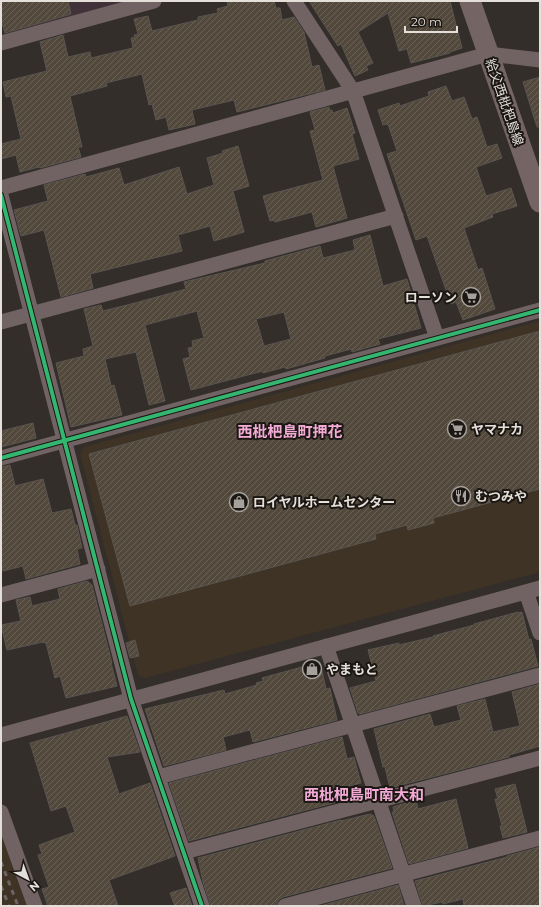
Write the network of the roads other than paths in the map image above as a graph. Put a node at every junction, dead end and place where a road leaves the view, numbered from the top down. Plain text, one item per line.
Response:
1 (154, 1) edge
2 (294, 1) edge
3 (470, 1) edge
4 (1, 43) edge
5 (488, 54) junction
6 (540, 60) edge
7 (353, 91) junction
8 (1, 188) edge
9 (1, 195) edge
10 (540, 202) edge
11 (396, 216) junction
12 (540, 310) edge
13 (32, 314) junction
14 (1, 322) edge
15 (437, 338) junction
16 (65, 440) junction
17 (1, 458) edge
18 (98, 569) junction
19 (533, 590) edge
20 (1, 595) edge
21 (540, 633) edge
22 (326, 646) junction
23 (540, 675) edge
24 (131, 699) junction
25 (353, 725) junction
26 (1, 735) edge
27 (540, 758) edge
28 (158, 777) junction
29 (378, 801) junction
30 (1, 812) edge
31 (540, 838) edge
32 (184, 852) junction
33 (403, 875) junction
34 (35, 906) edge
35 (202, 906) edge
36 (284, 906) edge
37 (414, 906) edge

1 - 4 street
2 - 7 street
3 - 5 main road, 給父西枇杷島線
5 - 6 street
5 - 7 street
5 - 10 main road, 給父西枇杷島線
7 - 8 street
7 - 11 street
9 - 13 street
11 - 13 street
11 - 15 street
12 - 15 street
13 - 14 street
13 - 16 street
15 - 16 street
16 - 17 street
16 - 18 street
18 - 20 street
18 - 24 street
19 - 21 street
19 - 22 street
22 - 24 street
22 - 25 street
23 - 25 street
24 - 26 street
24 - 28 street
25 - 28 street
25 - 29 street
27 - 29 street
28 - 32 street
29 - 32 street
29 - 33 street
30 - 34 street
31 - 33 street
32 - 35 street
33 - 36 street
33 - 37 street

